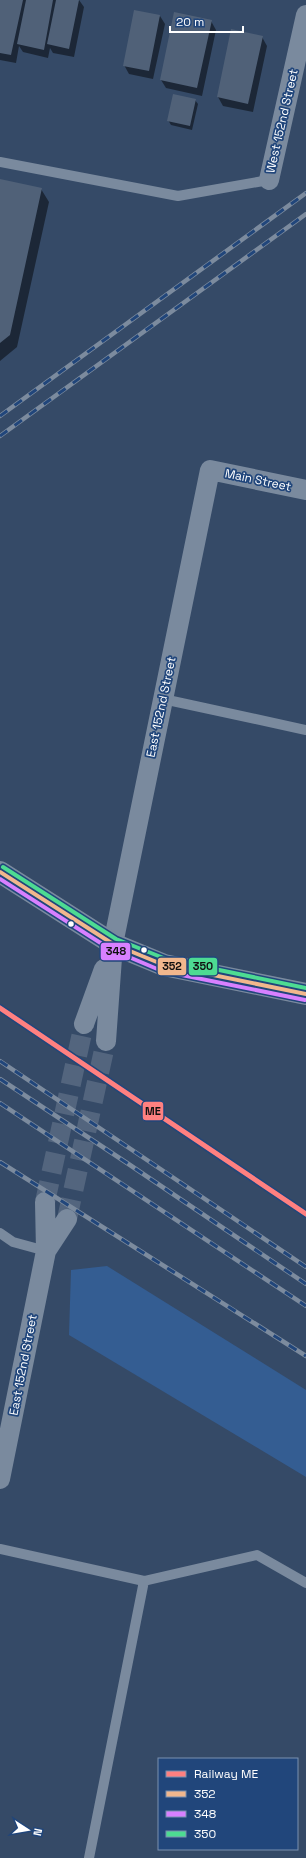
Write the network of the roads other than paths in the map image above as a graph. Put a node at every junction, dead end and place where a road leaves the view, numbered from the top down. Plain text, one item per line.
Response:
1 (306, 14) edge
2 (0, 162) edge
3 (269, 180) joint
4 (210, 470) joint
5 (306, 490) edge
6 (163, 699) junction
7 (306, 730) edge
8 (0, 872) edge
9 (113, 944) junction
10 (306, 994) edge
11 (84, 1024) tunnel mouth
12 (106, 1041) tunnel mouth
13 (45, 1202) tunnel mouth
14 (67, 1219) tunnel mouth
15 (0, 1233) edge
16 (46, 1251) junction
17 (0, 1479) edge
18 (0, 1549) edge
19 (144, 1581) junction
20 (306, 1583) edge
21 (90, 1858) edge

1 - 3 street, West 152nd Street
2 - 3 lane
4 - 5 street, Main Street
4 - 6 street, East 152nd Street
6 - 7 lane
6 - 9 street, East 152nd Street
8 - 9 street
9 - 10 street
9 - 11 street, East 152nd Street
9 - 12 street, East 152nd Street
13 - 16 street, East 152nd Street
14 - 16 street, East 152nd Street
15 - 16 lane
16 - 17 street, East 152nd Street
18 - 19 lane
19 - 20 lane
19 - 21 lane

